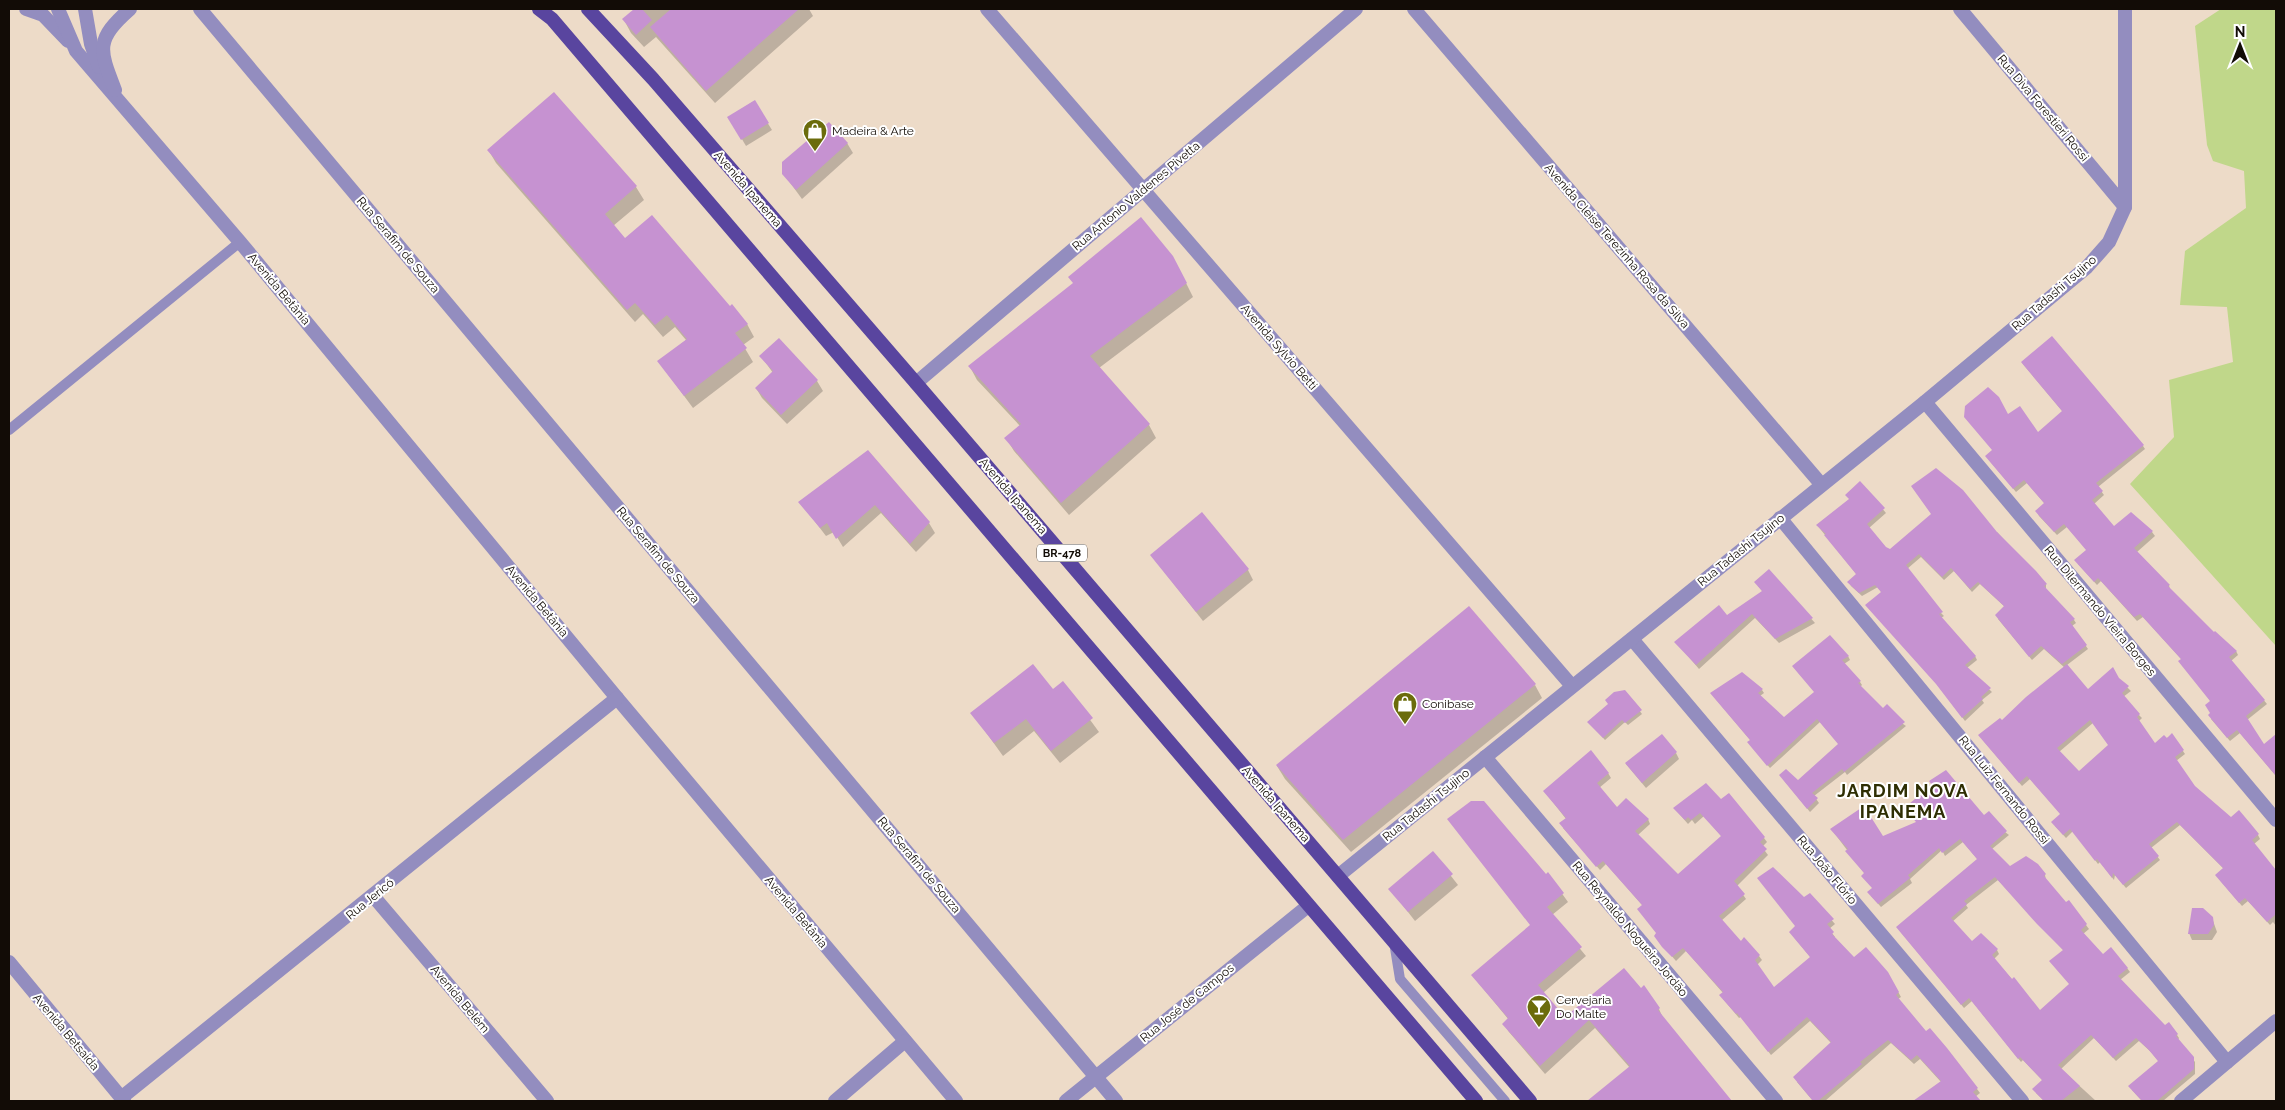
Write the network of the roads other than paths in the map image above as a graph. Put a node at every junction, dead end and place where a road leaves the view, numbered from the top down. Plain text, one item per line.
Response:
1 (26, 9) edge
2 (58, 9) edge
3 (85, 9) edge
4 (130, 9) edge
5 (200, 9) edge
6 (540, 9) edge
7 (588, 9) edge
8 (987, 9) edge
9 (1356, 9) edge
10 (1414, 9) edge
11 (1960, 9) edge
12 (2125, 9) edge
13 (77, 52) junction
14 (119, 100) junction
15 (1143, 190) junction
16 (2126, 207) junction
17 (240, 242) junction
18 (916, 383) junction
19 (1925, 402) junction
20 (9, 430) edge
21 (1821, 484) junction
22 (1780, 518) junction
23 (1632, 638) junction
24 (1572, 686) junction
25 (617, 698) junction
26 (1485, 757) junction
27 (2276, 820) edge
28 (1338, 876) junction
29 (374, 897) junction
30 (1308, 906) junction
31 (1394, 942) junction
32 (9, 962) edge
33 (1367, 974) junction
34 (2276, 1021) edge
35 (905, 1042) junction
36 (2227, 1062) junction
37 (1096, 1076) junction
38 (122, 1100) edge
39 (547, 1101) edge
40 (834, 1101) edge
41 (956, 1101) edge
42 (1066, 1101) edge
43 (1116, 1101) edge
44 (1476, 1101) edge
45 (1484, 1101) edge
46 (1505, 1101) edge
47 (1530, 1101) edge
48 (1776, 1101) edge
49 (2022, 1101) edge
50 (2181, 1101) edge

1 - 13 street, Avenida Betânia
2 - 13 street, Avenida Betânia
3 - 14 street, Avenida Betânia
4 - 14 street
5 - 37 street, Rua Serafim de Souza
6 - 30 main road, BR-478
7 - 18 main road, Avenida Ipanema / BR-478
8 - 15 street, Avenida Sylvio Betti
9 - 15 street, Rua Antonio Valdenes Pivetta
10 - 21 street, Avenida Cleise Terezinha Rosa da Silva
11 - 16 street, Rua Diva Forestieri Rossi
12 - 16 street
13 - 14 street, Avenida Betânia
14 - 17 street, Avenida Betânia
15 - 18 street, Rua Antonio Valdenes Pivetta
15 - 24 street, Avenida Sylvio Betti
16 - 19 street, Rua Tadashi Tsujino
17 - 20 lane
17 - 25 street, Avenida Betânia
18 - 28 main road, Avenida Ipanema / BR-478
19 - 21 street, Rua Tadashi Tsujino
19 - 27 street, Rua Dilermando Vieira Borges
21 - 22 street, Rua Tadashi Tsujino
22 - 23 street, Rua Tadashi Tsujino
22 - 36 street, Rua Luiz Fernando Rossi
23 - 24 street, Rua Tadashi Tsujino
23 - 49 street, Rua João Flório
24 - 26 street, Rua Tadashi Tsujino
25 - 29 street, Rua Jericó
25 - 35 street, Avenida Betânia
26 - 28 street, Rua Tadashi Tsujino
26 - 48 street, Rua Reynaldo Nogueira Jordão
28 - 31 main road, Avenida Ipanema / BR-478
29 - 38 street, Rua Jericó
29 - 39 street, Avenida Belém
30 - 33 main road, BR-478
30 - 37 street, Rua José de Campos
31 - 46 lane
31 - 47 main road, Avenida Ipanema / BR-478
32 - 38 street, Avenida Betsaida
33 - 44 main road, BR-478
33 - 45 lane
34 - 36 street
35 - 40 street
35 - 41 street, Avenida Betânia
36 - 50 street
37 - 42 street, Rua José de Campos
37 - 43 street, Rua Serafim de Souza

